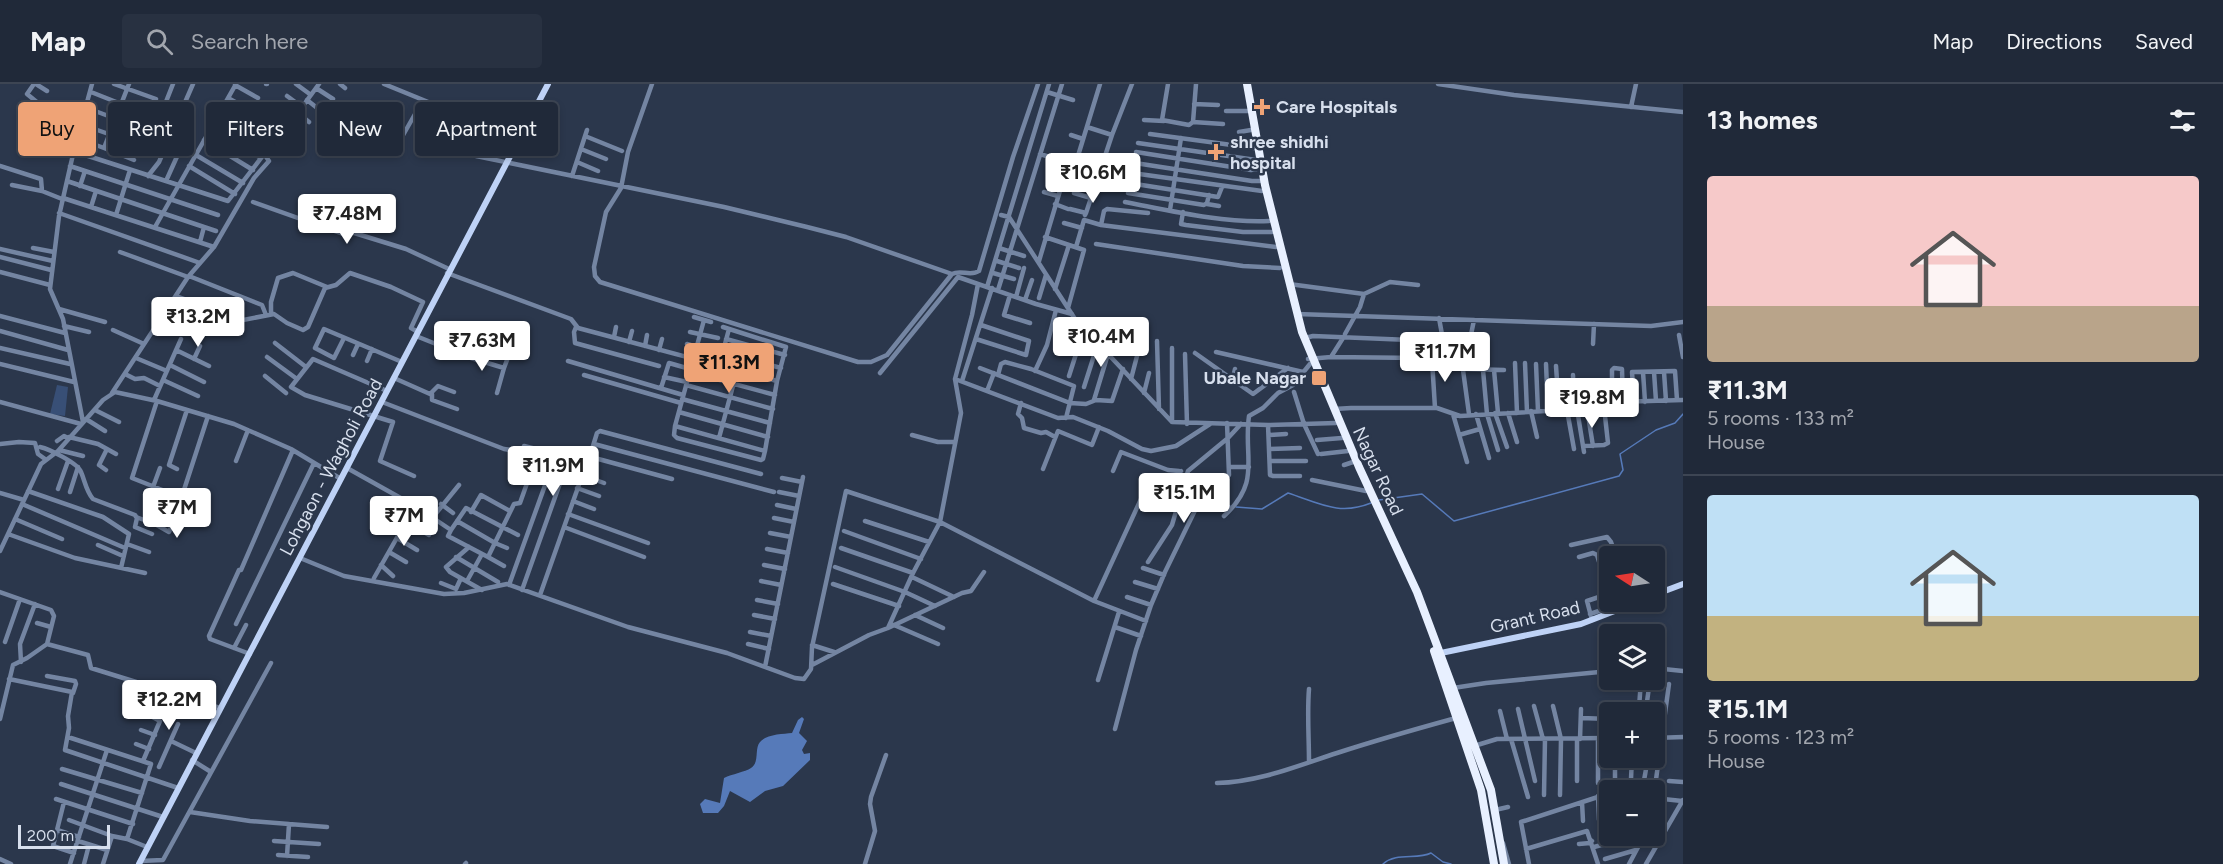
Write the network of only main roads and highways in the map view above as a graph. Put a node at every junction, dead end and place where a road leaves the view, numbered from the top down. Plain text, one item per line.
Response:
1 (548, 84) edge
2 (1245, 84) edge
3 (1265, 195) junction
4 (1310, 360) junction
5 (1683, 584) edge
6 (1665, 591) edge
7 (1607, 612) edge
8 (1438, 654) junction
9 (1489, 786) junction
10 (1481, 791) junction
11 (139, 863) edge
12 (1494, 864) edge
13 (1504, 864) edge

1 - 11 main road, Lohgaon - Wagholi Road
2 - 3 highway, Nagar Road
2 - 3 highway, Nagar Road
3 - 4 highway, Nagar Road
3 - 4 highway, Nagar Road
4 - 8 highway, Nagar Road
4 - 8 highway, Nagar Road
5 - 6 main road
7 - 8 main road, Grant Road
8 - 9 highway, Nagar Road
8 - 10 highway, Nagar Road
9 - 10 highway
9 - 13 highway, Nagar Road
10 - 12 highway, Nagar Road
10 - 13 highway

